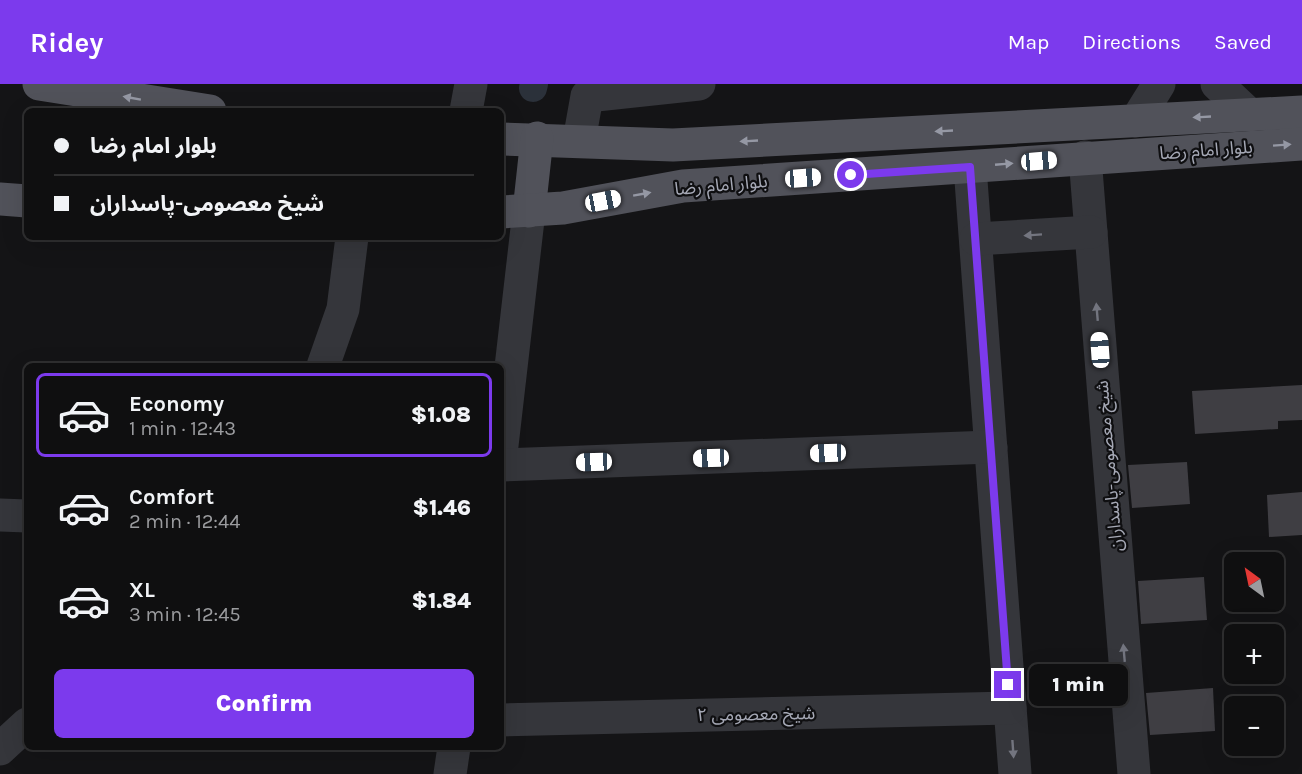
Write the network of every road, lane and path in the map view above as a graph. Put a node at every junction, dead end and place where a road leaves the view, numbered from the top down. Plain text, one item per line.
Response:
1 (39, 84) edge
2 (471, 84) edge
3 (699, 84) edge
4 (1159, 84) edge
5 (1217, 84) edge
6 (589, 90) edge
7 (191, 108) edge
8 (467, 108) edge
9 (1302, 111) edge
10 (1250, 115) junction
11 (1136, 121) junction
12 (537, 138) junction
13 (504, 139) edge
14 (579, 141) junction
15 (1302, 144) edge
16 (1085, 157) junction
17 (970, 167) junction
18 (0, 199) edge
19 (24, 201) edge
20 (515, 212) edge
21 (1091, 232) junction
22 (976, 239) junction
23 (352, 240) edge
24 (323, 363) edge
25 (504, 402) edge
26 (991, 447) junction
27 (504, 465) edge
28 (0, 515) edge
29 (24, 516) edge
30 (1010, 708) junction
31 (504, 720) edge
32 (24, 727) edge
33 (0, 749) edge
34 (454, 750) edge
35 (450, 774) edge
36 (1015, 774) edge
37 (1134, 774) edge

7 -> 1 main road
2 - 8 street
3 - 6 street
4 - 11 street
5 - 10 street
6 - 14 street
9 - 10 main road, بلوار امام رضا
10 -> 11 main road, بلوار امام رضا
11 -> 14 main road, بلوار امام رضا
12 - 13 main road, بلوار امام رضا
12 - 14 main road, بلوار امام رضا
12 - 20 main road
16 -> 15 main road, بلوار امام رضا
17 -> 16 main road, بلوار امام رضا
16 - 21 street, شیخ معصومی-پاسداران
20 -> 17 main road, بلوار امام رضا
17 - 22 street
18 - 19 main road
20 - 25 street
21 -> 22 street
37 -> 21 street, شیخ معصومی-پاسداران
22 - 26 street
23 - 24 street
26 - 27 street
26 - 30 street
28 - 29 street
30 - 31 street, شیخ معصومی ٢
30 -> 36 street
32 - 33 street
34 - 35 street

